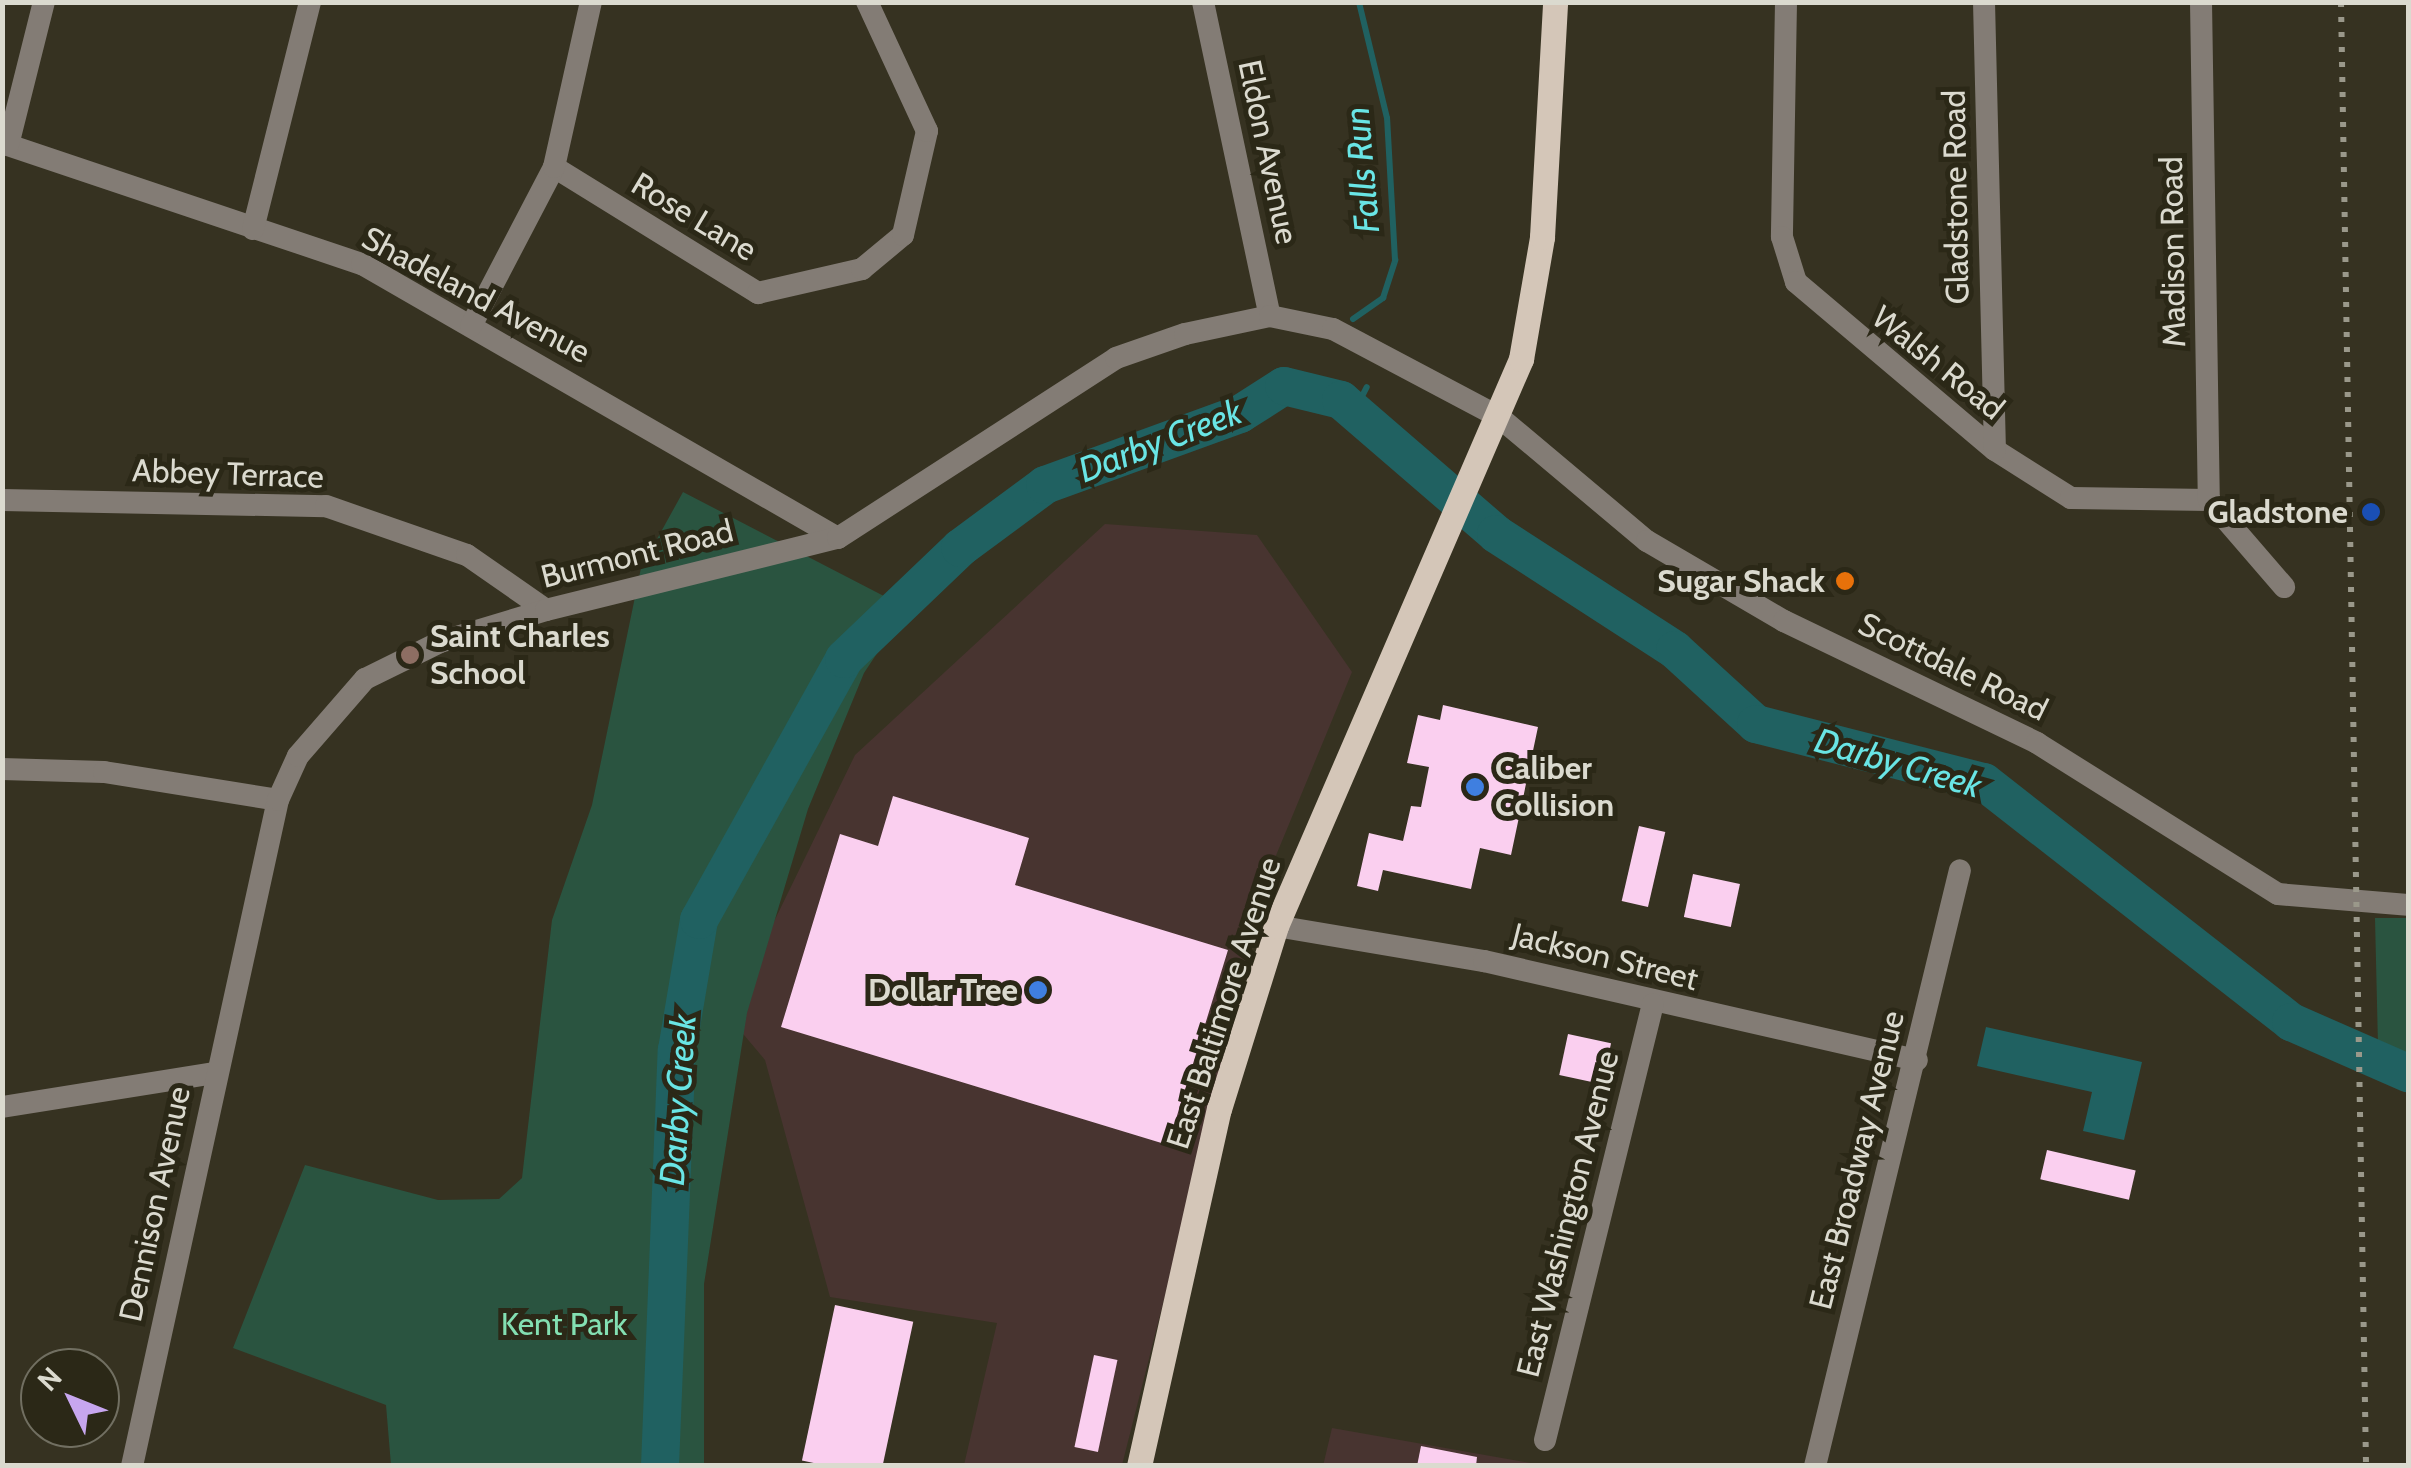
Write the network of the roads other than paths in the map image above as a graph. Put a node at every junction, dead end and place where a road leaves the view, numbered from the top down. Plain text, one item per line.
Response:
1 (44, 2) edge
2 (310, 2) edge
3 (592, 2) edge
4 (867, 2) edge
5 (1203, 2) edge
6 (1556, 2) edge
7 (1786, 2) edge
8 (1984, 2) edge
9 (2201, 2) edge
10 (5, 144) edge
11 (554, 167) junction
12 (253, 229) junction
13 (1270, 316) junction
14 (471, 326) junction
15 (1499, 418) junction
16 (1996, 450) junction
17 (2, 500) edge
18 (2209, 500) junction
19 (838, 538) junction
20 (2284, 587) dead end
21 (546, 610) junction
22 (2, 769) edge
23 (278, 800) junction
24 (1960, 870) dead end
25 (2408, 904) edge
26 (1276, 926) junction
27 (1654, 1004) junction
28 (1916, 1060) junction
29 (216, 1073) junction
30 (2, 1107) edge
31 (1545, 1440) dead end
32 (132, 1466) edge
33 (1138, 1466) edge
34 (1815, 1466) edge

1 - 10 street
2 - 12 street
3 - 11 street
4 - 11 street, Rose Lane
5 - 13 street, Eldon Avenue
6 - 15 main road, East Baltimore Avenue
7 - 16 street, Walsh Road
8 - 16 street, Gladstone Road
9 - 18 street, Madison Road
10 - 12 street, Shadeland Avenue
11 - 14 street
12 - 14 street, Shadeland Avenue
13 - 15 street, Burmont Road
13 - 19 street, Burmont Road
14 - 19 street, Shadeland Avenue
15 - 25 street, Scottdale Road
15 - 26 main road, East Baltimore Avenue
16 - 18 street, Walsh Road
17 - 21 street, Abbey Terrace
18 - 20 street
19 - 21 street, Burmont Road
21 - 23 street, Burmont Road
22 - 23 street
23 - 29 street, Burmont Road
24 - 28 street, East Broadway Avenue
26 - 27 street, Jackson Street
26 - 33 main road, East Baltimore Avenue
27 - 28 street, Jackson Street
27 - 31 street, East Washington Avenue
28 - 34 street, East Broadway Avenue
29 - 30 street
29 - 32 street, Dennison Avenue

